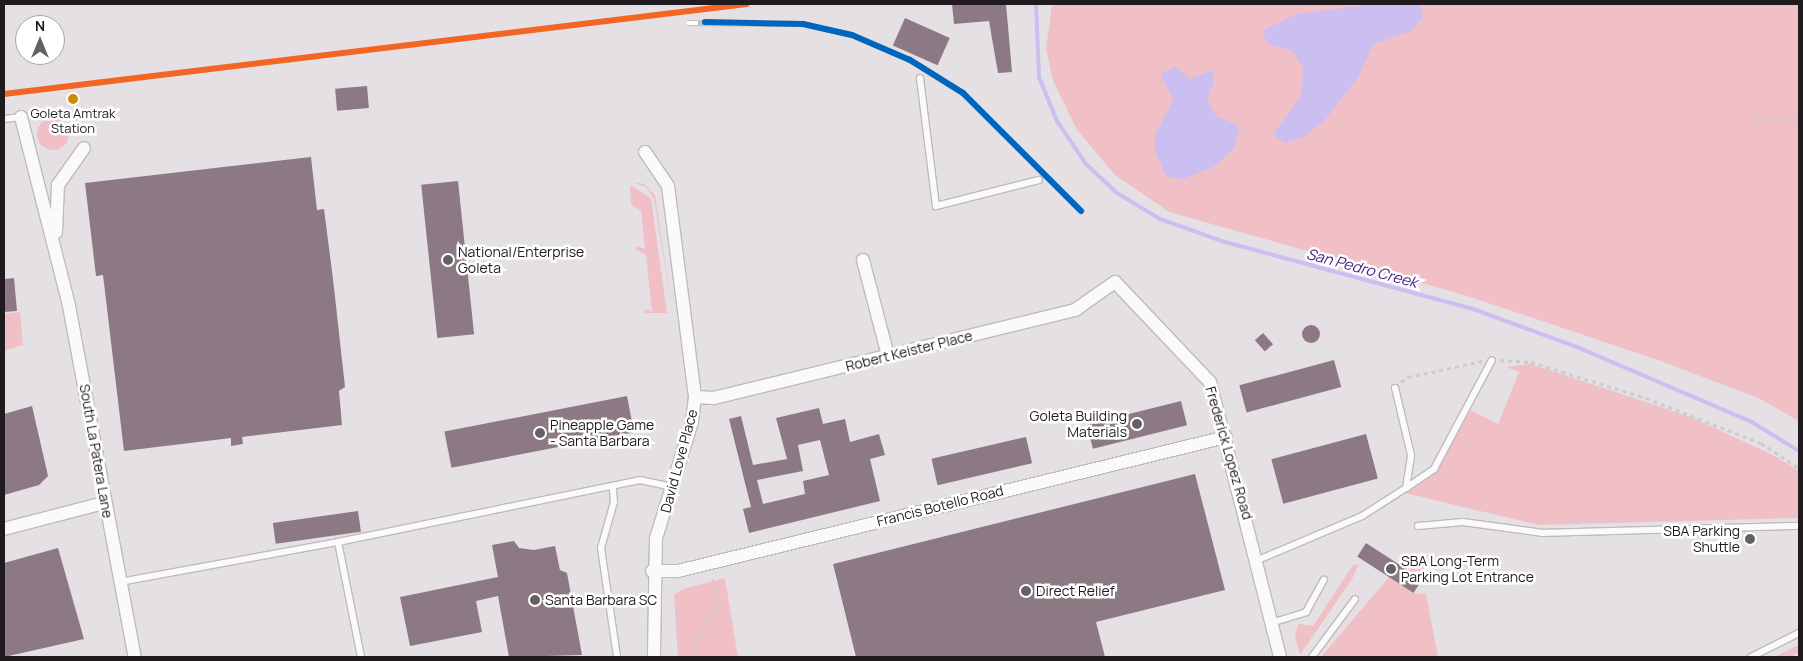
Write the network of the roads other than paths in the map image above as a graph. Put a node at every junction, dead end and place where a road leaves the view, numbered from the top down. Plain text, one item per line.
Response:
1 (920, 78) dead end
2 (22, 117) joint
3 (4, 119) edge
4 (84, 148) dead end
5 (646, 152) dead end
6 (1038, 180) dead end
7 (56, 244) junction
8 (863, 260) dead end
9 (1115, 282) joint
10 (888, 356) junction
11 (1492, 360) road end
12 (1395, 388) road end
13 (695, 396) junction
14 (1226, 437) junction
15 (674, 488) junction
16 (1406, 488) junction
17 (613, 489) junction
18 (104, 504) junction
19 (1418, 526) dead end
20 (1799, 526) edge
21 (4, 529) edge
22 (338, 542) junction
23 (1258, 560) junction
24 (652, 571) junction
25 (1324, 580) dead end
26 (120, 582) junction
27 (1355, 599) dead end
28 (1271, 623) junction
29 (1799, 633) edge
30 (135, 657) edge
31 (362, 657) edge
32 (617, 657) edge
33 (654, 657) edge
34 (1280, 657) edge
35 (1312, 657) edge
36 (1751, 657) edge

1 - 6 lane
2 - 3 lane
2 - 7 street, South La Patera Lane
4 - 7 street, South La Patera Lane
5 - 13 street, David Love Place
7 - 18 street, South La Patera Lane
8 - 10 street
9 - 10 street, Robert Keister Place
9 - 14 street, Frederick Lopez Road
10 - 13 street, Robert Keister Place
11 - 16 lane
12 - 16 lane
13 - 15 street, David Love Place
14 - 23 street, Frederick Lopez Road
14 - 24 street, Francis Botello Road
15 - 17 lane
15 - 24 street, David Love Place
16 - 23 lane
17 - 22 lane
17 - 32 lane
18 - 21 street
18 - 26 street, South La Patera Lane
19 - 20 lane
22 - 26 lane
22 - 31 lane
23 - 28 street, Frederick Lopez Road
24 - 33 street, David Love Place
25 - 28 lane
26 - 30 street, South La Patera Lane
27 - 35 lane
28 - 34 street, Frederick Lopez Road
29 - 36 lane

